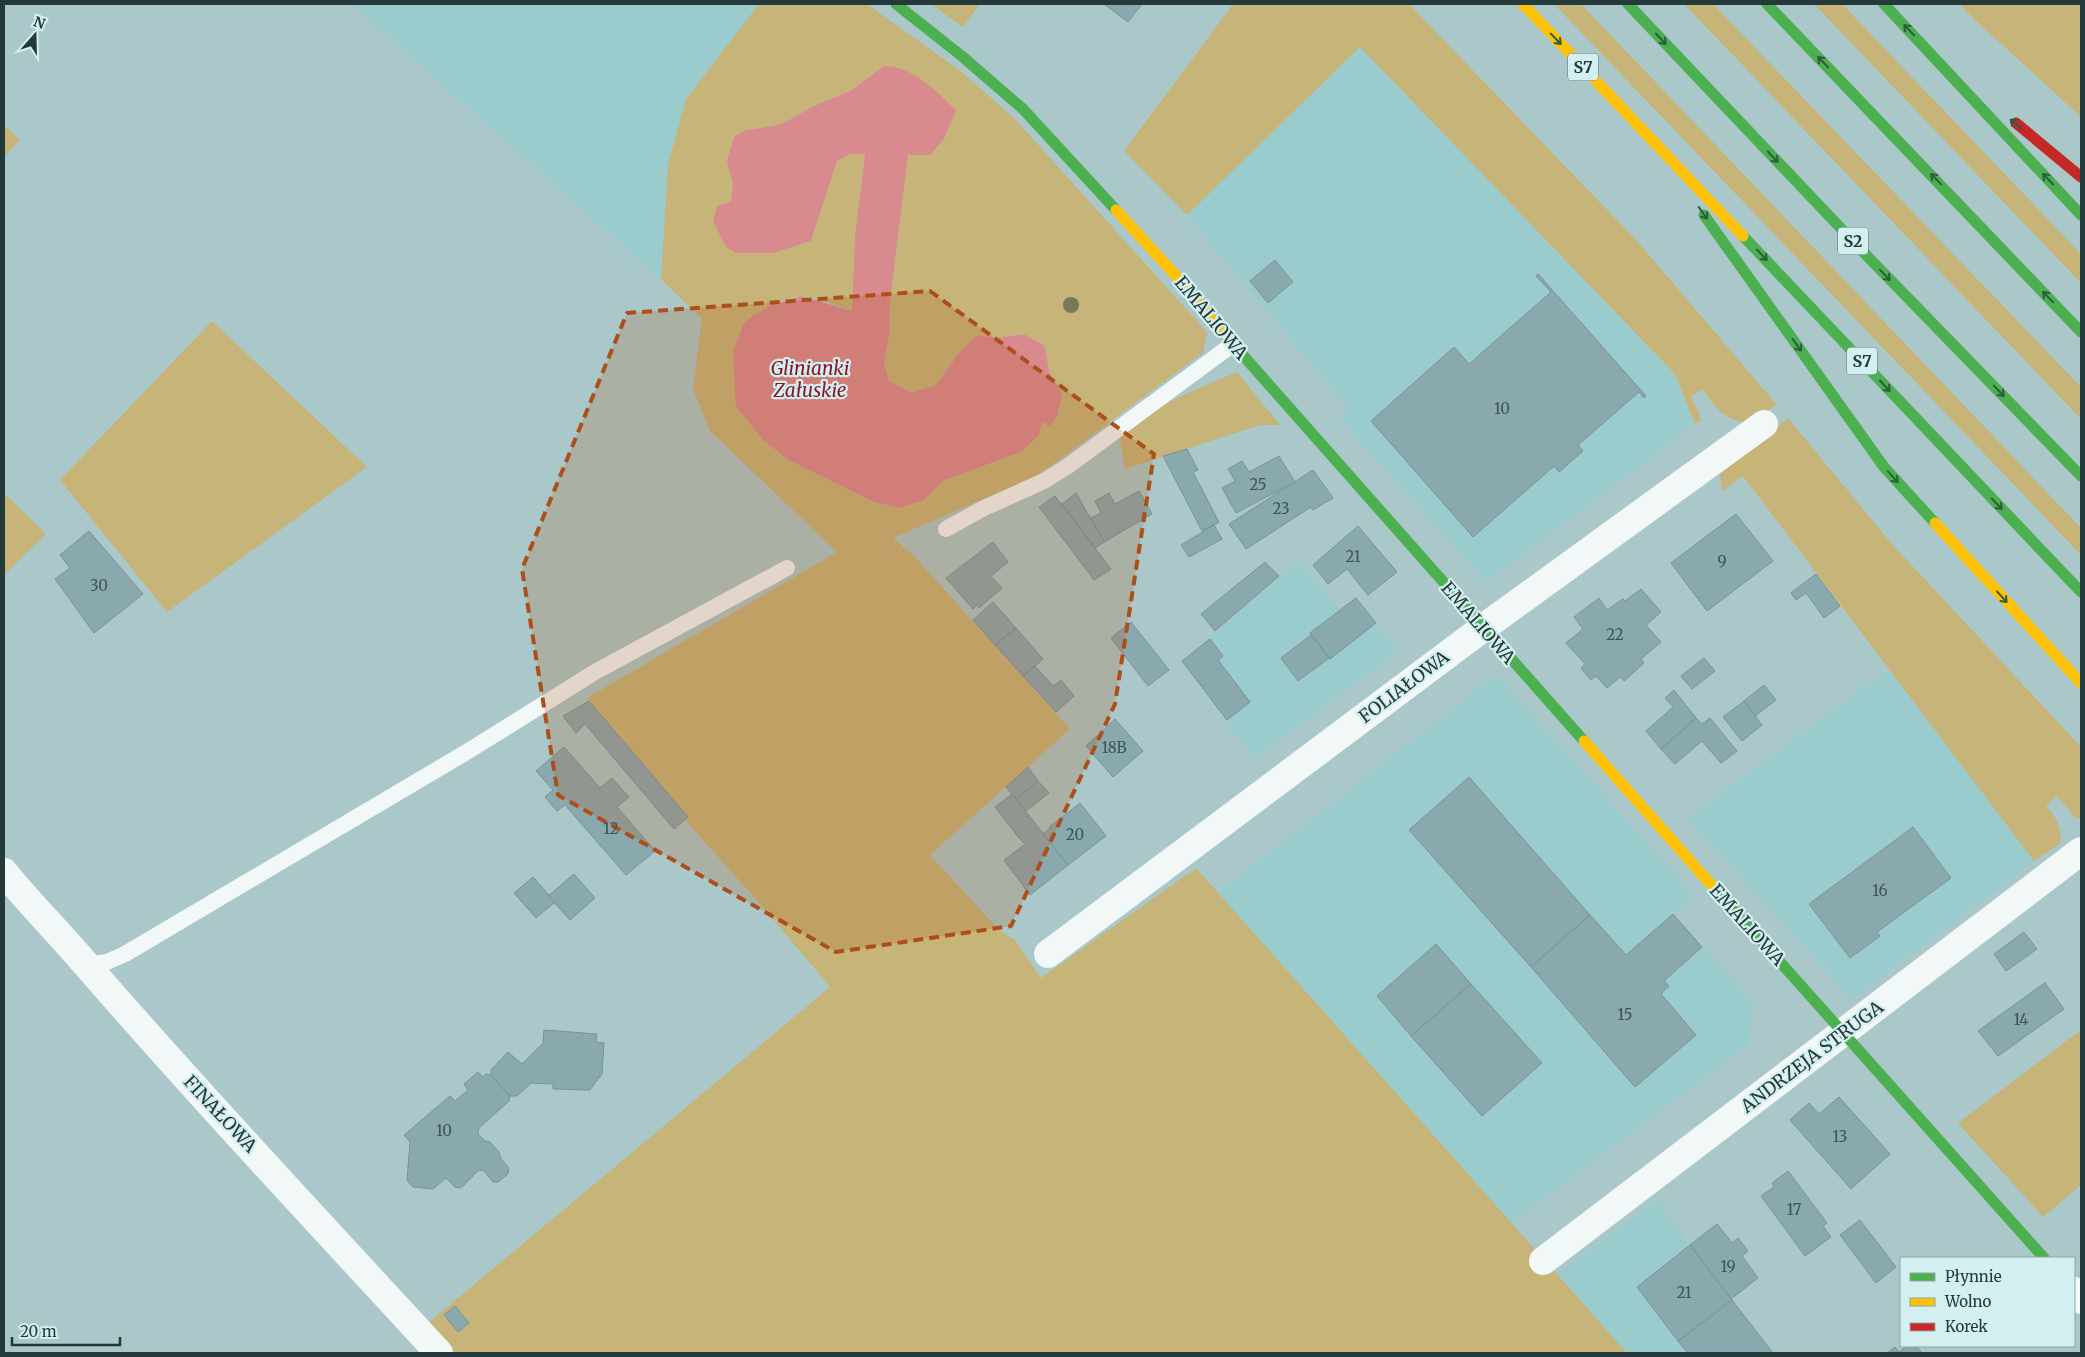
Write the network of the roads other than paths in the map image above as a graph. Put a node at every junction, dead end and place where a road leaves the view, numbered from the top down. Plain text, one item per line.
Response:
1 (896, 4) edge
2 (1523, 4) edge
3 (1628, 4) edge
4 (1767, 4) edge
5 (1884, 4) edge
6 (1935, 57) junction
7 (1644, 131) junction
8 (2081, 176) edge
9 (2081, 215) edge
10 (2081, 332) edge
11 (1233, 344) junction
12 (1764, 424) dead end
13 (2081, 476) edge
14 (946, 529) road end
15 (787, 568) dead end
16 (2081, 592) edge
17 (1483, 628) junction
18 (2081, 683) edge
19 (2081, 851) edge
20 (4, 872) edge
21 (1048, 954) dead end
22 (87, 966) junction
23 (1843, 1034) junction
24 (2043, 1257) edge
25 (1543, 1261) dead end
26 (439, 1353) edge

1 - 11 main road, EMALIOWA
2 -> 7 main road, S7
3 -> 13 main road, S2
10 -> 4 main road
6 -> 5 main road
8 -> 6 main road
9 -> 6 main road
7 -> 16 main road, S7
7 -> 18 main road
11 - 14 lane
11 - 17 main road, EMALIOWA
12 - 17 street, FOLIAŁOWA
15 - 22 lane
17 - 21 street, FOLIAŁOWA
17 - 23 main road, EMALIOWA
19 - 23 street, ANDRZEJA STRUGA
20 - 22 street, FINAŁOWA
22 - 26 street, FINAŁOWA
23 - 24 main road, EMALIOWA
23 - 25 street, ANDRZEJA STRUGA

